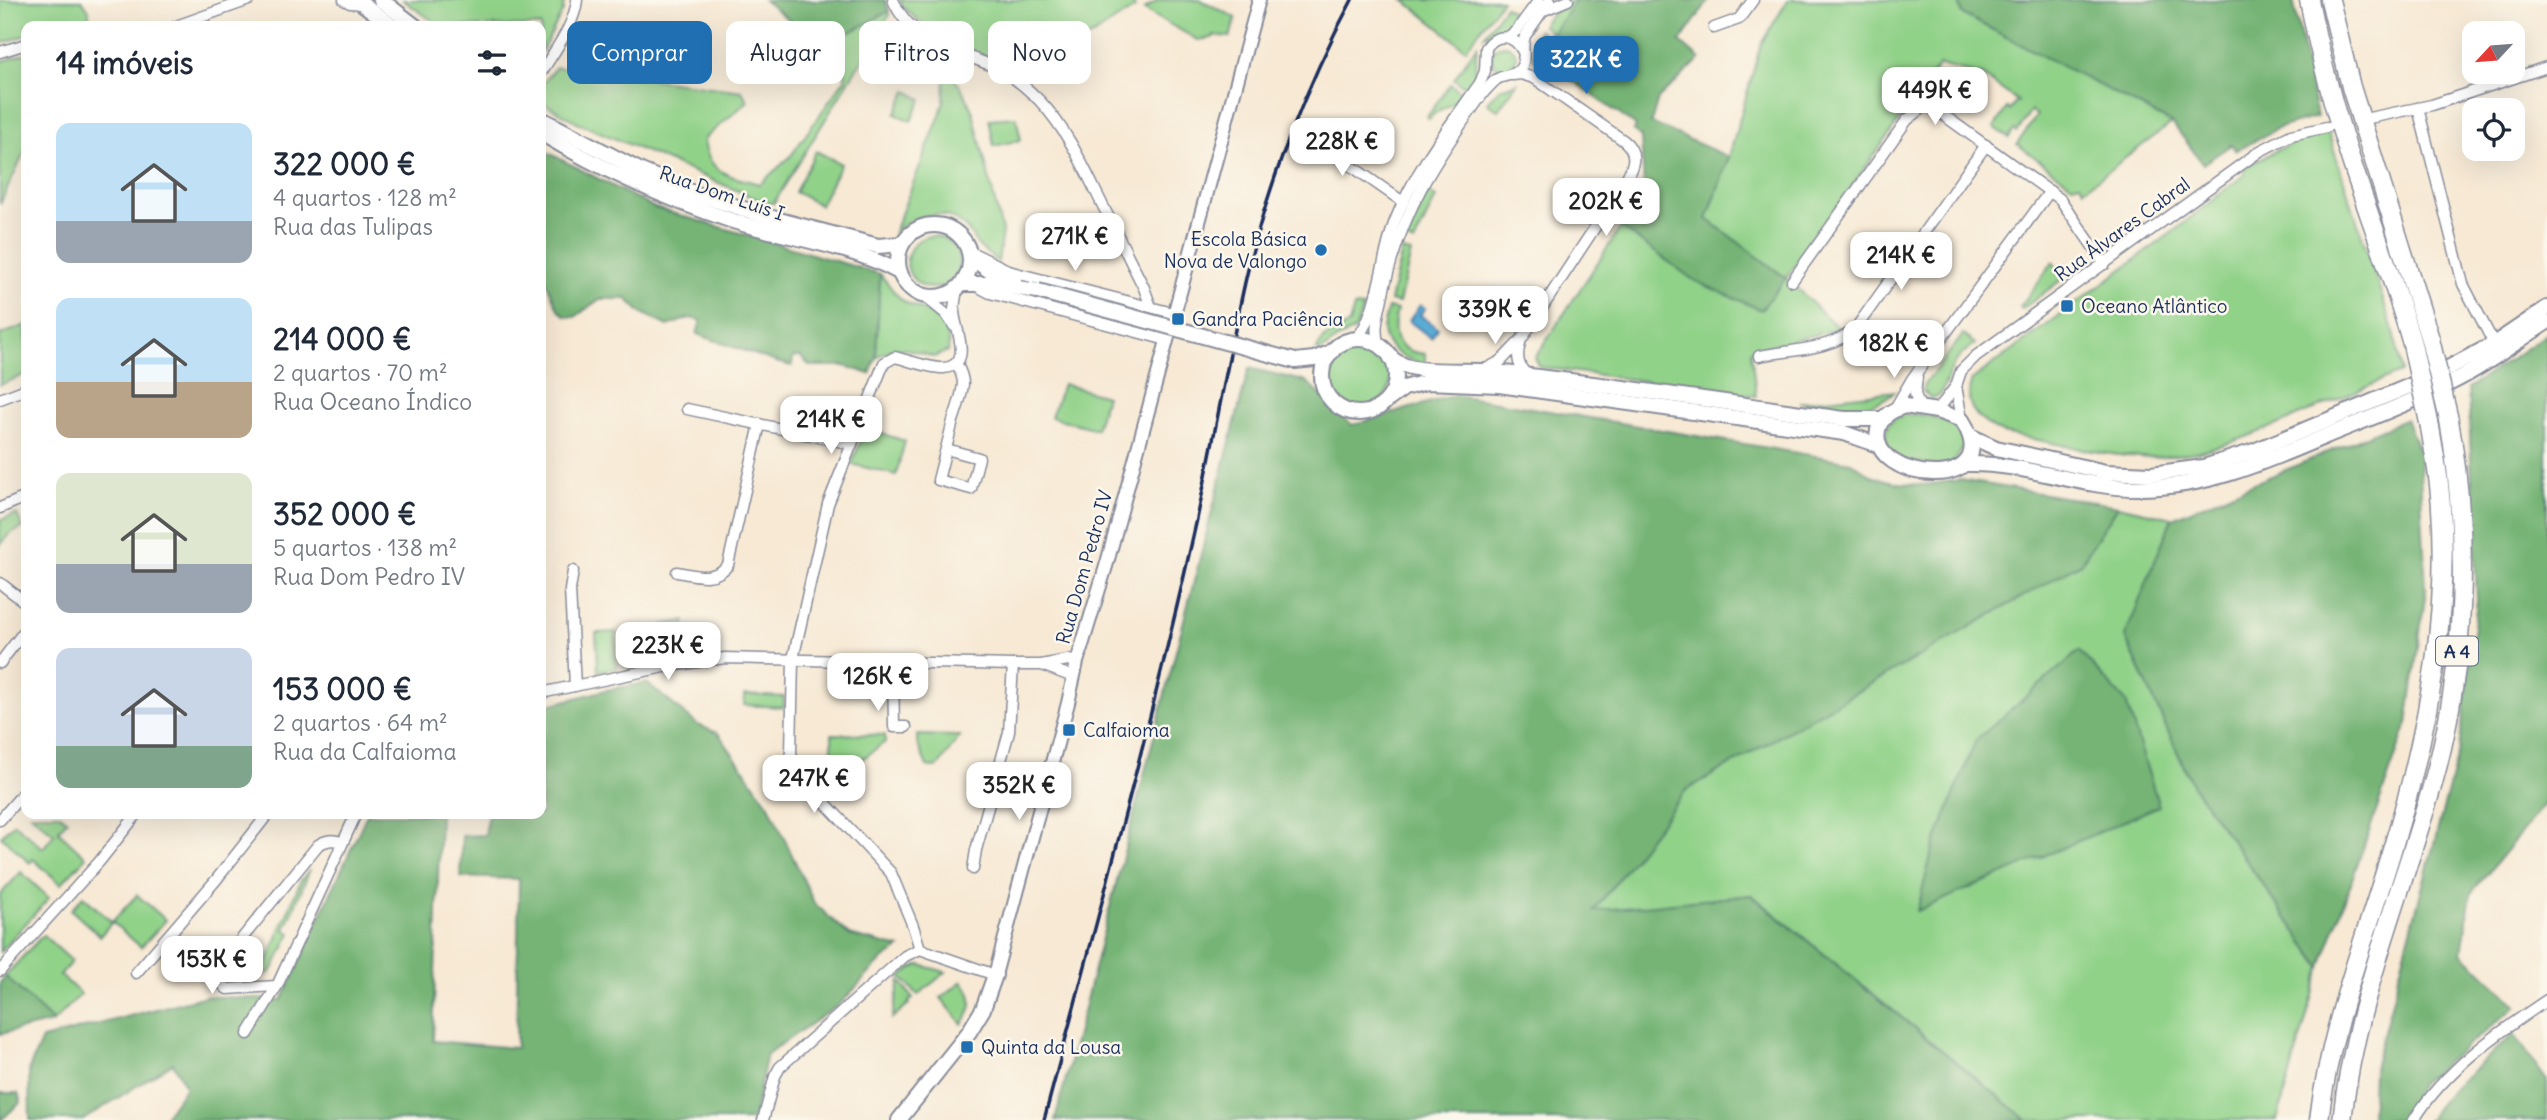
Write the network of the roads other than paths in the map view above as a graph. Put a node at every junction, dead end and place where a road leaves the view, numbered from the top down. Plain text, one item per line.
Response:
1 (249, 0) edge
2 (344, 0) edge
3 (381, 0) edge
4 (577, 0) edge
5 (893, 0) edge
6 (1259, 0) edge
7 (1539, 0) edge
8 (1550, 0) edge
9 (1568, 0) edge
10 (1752, 0) edge
11 (2309, 0) edge
12 (2330, 0) edge
13 (360, 2) edge
14 (1541, 12) junction
15 (190, 21) edge
16 (385, 21) edge
17 (408, 21) edge
18 (1714, 28) dead end
19 (1508, 37) junction
20 (21, 46) edge
21 (0, 52) edge
22 (1523, 54) junction
23 (1485, 61) junction
24 (546, 64) edge
25 (2547, 67) edge
26 (1508, 76) junction
27 (1534, 78) junction
28 (2418, 108) junction
29 (2369, 118) dead end
30 (546, 121) edge
31 (2328, 127) dead end
32 (546, 136) edge
33 (1317, 142) dead end
34 (1986, 145) junction
35 (2050, 191) junction
36 (1403, 202) junction
37 (902, 244) junction
38 (970, 254) junction
39 (2105, 264) junction
40 (899, 272) junction
41 (1791, 281) dead end
42 (964, 286) junction
43 (1031, 289) junction
44 (923, 296) junction
45 (1151, 307) junction
46 (2547, 308) edge
47 (1173, 313) junction
48 (2547, 322) edge
49 (957, 329) junction
50 (1356, 339) junction
51 (1167, 340) junction
52 (1521, 340) junction
53 (1379, 345) junction
54 (2497, 349) junction
55 (1332, 352) junction
56 (1759, 356) dead end
57 (1391, 358) junction
58 (1295, 361) junction
59 (956, 363) junction
60 (1484, 371) junction
61 (1918, 373) junction
62 (1515, 376) junction
63 (1324, 383) junction
64 (1956, 386) junction
65 (21, 391) edge
66 (1, 398) edge
67 (1389, 399) junction
68 (1920, 407) junction
69 (687, 409) dead end
70 (1937, 411) junction
71 (1889, 414) junction
72 (1962, 420) junction
73 (760, 424) junction
74 (1970, 436) junction
75 (852, 444) junction
76 (1878, 444) junction
77 (946, 449) junction
78 (1965, 464) junction
79 (21, 499) edge
80 (0, 508) edge
81 (573, 571) dead end
82 (677, 572) dead end
83 (0, 583) edge
84 (21, 599) edge
85 (21, 636) edge
86 (793, 659) junction
87 (1077, 662) junction
88 (0, 663) edge
89 (893, 663) junction
90 (1013, 665) junction
91 (1041, 665) junction
92 (1073, 677) junction
93 (575, 686) junction
94 (546, 692) edge
95 (906, 727) dead end
96 (21, 796) edge
97 (133, 819) edge
98 (264, 819) edge
99 (353, 819) edge
100 (0, 820) edge
101 (341, 842) junction
102 (973, 869) dead end
103 (920, 949) junction
104 (0, 971) edge
105 (136, 972) dead end
106 (995, 975) junction
107 (277, 986) junction
108 (2547, 1000) edge
109 (248, 1034) dead end
110 (763, 1120) edge
111 (899, 1120) edge
112 (2319, 1120) edge
113 (2342, 1120) edge
114 (2414, 1120) edge

1 - 15 street
2 - 13 street
3 - 17 main road
4 - 24 street
5 - 45 street
6 - 47 street, Rua Dom Pedro IV
7 - 19 street
8 - 14 street
9 - 14 street
10 - 18 street
11 - 112 highway, A 4, bridge
12 - 113 highway, A 4, bridge
13 - 16 main road
14 - 22 street
19 - 22 street
19 - 23 street
20 - 21 street
22 - 26 street
22 - 27 street
23 - 26 street
23 - 36 street
25 - 28 street
26 - 27 street
26 - 53 street
27 - 52 street
28 - 29 street
28 - 54 street
30 - 37 main road, Rua Dom Luís I
31 - 39 street, Rua Álvares Cabral
32 - 40 main road, Rua Dom Luís I
33 - 36 street
34 - 35 street
34 - 41 street
34 - 56 street
35 - 39 street
35 - 61 street
36 - 50 street
37 - 38 main road
37 - 40 main road
38 - 42 main road
38 - 43 main road
38 - 45 street
39 - 64 street, Rua Álvares Cabral
40 - 44 main road, Rua Dom Luís I
42 - 43 main road
42 - 44 main road
42 - 49 street
42 - 51 street
43 - 58 main road, bridge
44 - 49 street
45 - 47 street
46 - 54 main road
47 - 51 street, Rua Dom Pedro IV
48 - 54 main road
49 - 59 street
50 - 53 main road
50 - 55 main road
51 - 87 street, Rua Dom Pedro IV
52 - 60 street
52 - 62 street
53 - 57 main road
54 - 74 main road
54 - 78 main road
55 - 58 main road
55 - 63 main road
57 - 60 main road
57 - 67 main road
58 - 63 main road
59 - 75 street
59 - 77 street
60 - 62 main road
61 - 68 street
61 - 71 street
62 - 67 main road
62 - 71 main road
62 - 76 main road
63 - 67 main road
64 - 70 street, Rua Álvares Cabral
64 - 72 street
65 - 66 street
68 - 70 main road
68 - 71 main road
69 - 73 street
70 - 72 main road
71 - 76 main road
72 - 74 main road
73 - 75 street
73 - 82 street
74 - 78 main road
75 - 86 street
76 - 78 main road
77 - 77 street
79 - 80 street
81 - 93 street
83 - 84 street
85 - 88 street
86 - 89 street
86 - 93 street
86 - 103 street
87 - 91 street
87 - 92 street, Rua Dom Pedro IV
89 - 90 street
89 - 95 street
90 - 91 street
90 - 102 street
91 - 92 street
92 - 106 street, Rua Dom Pedro IV
93 - 94 street
96 - 100 street
97 - 104 street
98 - 105 street
99 - 101 street
101 - 107 street
101 - 107 street
103 - 106 street
103 - 110 street
106 - 111 main road, Rua Dom Pedro IV
107 - 109 street
108 - 114 street

